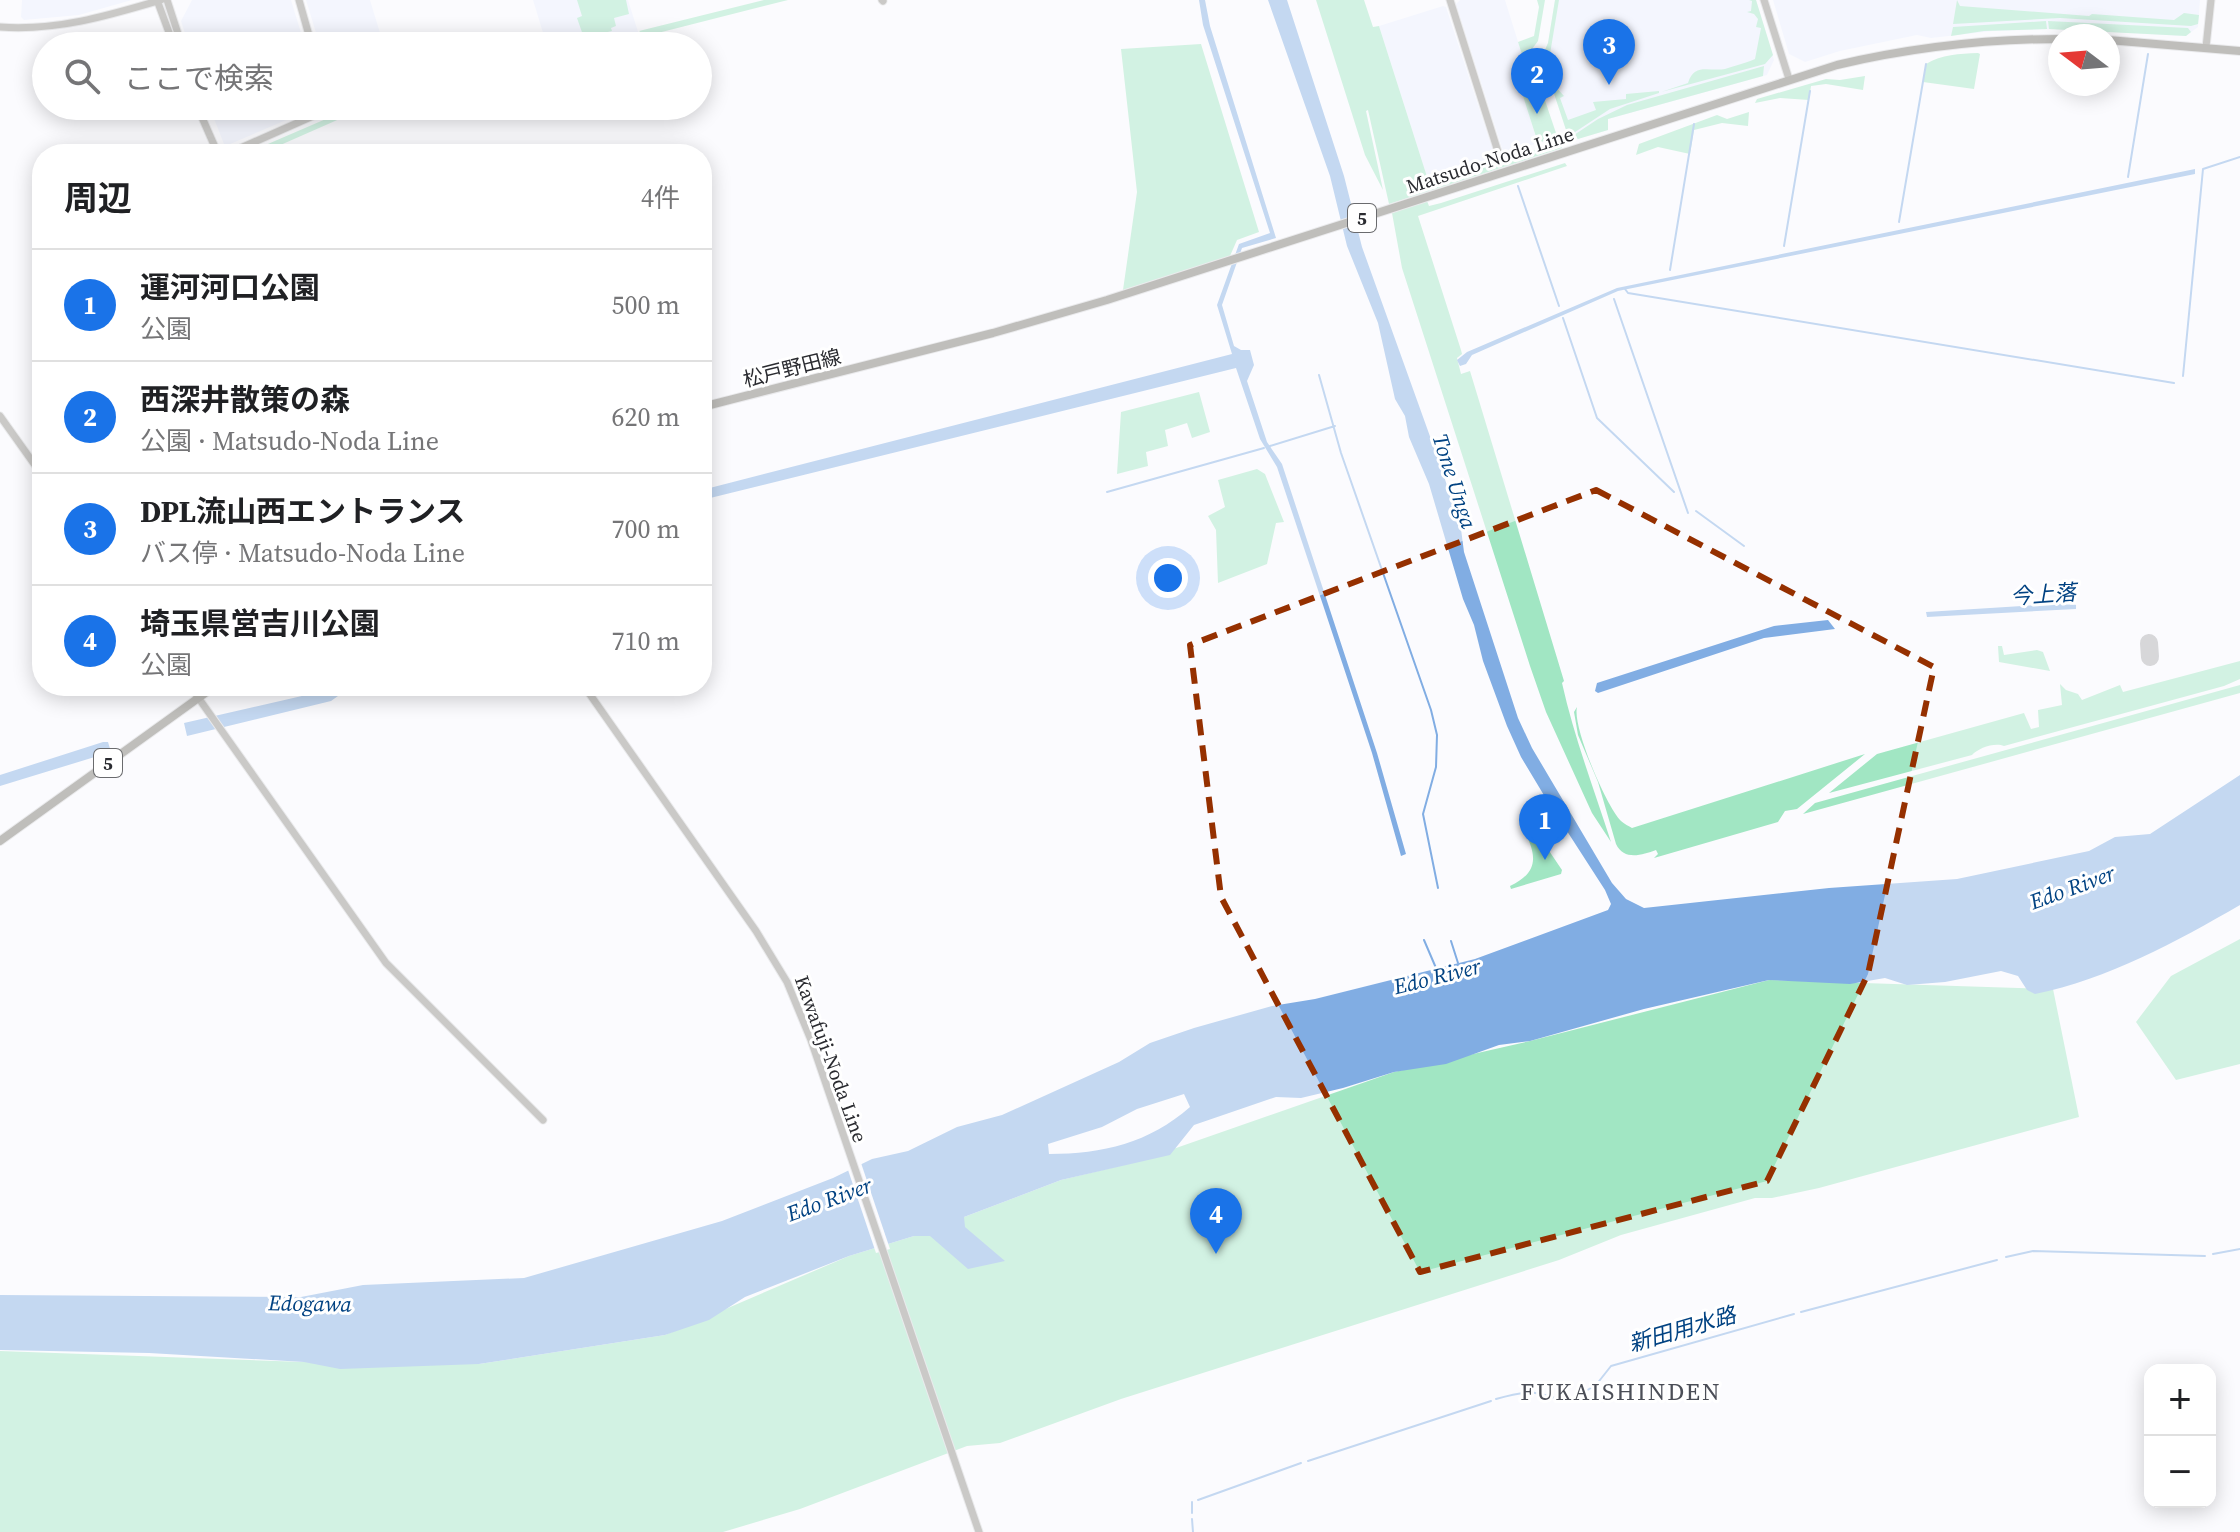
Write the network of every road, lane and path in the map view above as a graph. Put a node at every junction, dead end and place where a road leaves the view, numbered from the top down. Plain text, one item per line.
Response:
1 (159, 0) edge
2 (167, 0) edge
3 (299, 0) edge
4 (1450, 0) edge
5 (1764, 0) edge
6 (2211, 0) edge
7 (0, 27) edge
8 (169, 32) edge
9 (177, 32) edge
10 (308, 32) edge
11 (2048, 39) edge
12 (2120, 41) edge
13 (2206, 47) junction
14 (2240, 51) edge
15 (1789, 79) junction
16 (205, 120) edge
17 (304, 120) edge
18 (214, 144) edge
19 (250, 144) edge
20 (1500, 158) dead end
21 (1107, 300) joint
22 (712, 404) edge
23 (0, 416) edge
24 (32, 461) edge
25 (202, 696) edge
26 (591, 696) edge
27 (199, 698) junction
28 (0, 841) edge
29 (543, 1120) dead end
30 (979, 1532) edge

1 - 7 street
1 - 8 street
2 - 9 street
3 - 10 street
4 - 20 street
5 - 15 street
6 - 13 street
11 - 15 main road, Matsudo-Noda Line / 5
12 - 13 main road
13 - 14 main road
15 - 21 main road, Matsudo-Noda Line / 5
16 - 18 street
17 - 19 street
21 - 22 main road, 松戸野田線 / 5
23 - 24 street
25 - 27 main road, 5
26 - 30 street, Kawafuji-Noda Line
27 - 28 main road, 5
27 - 29 street

